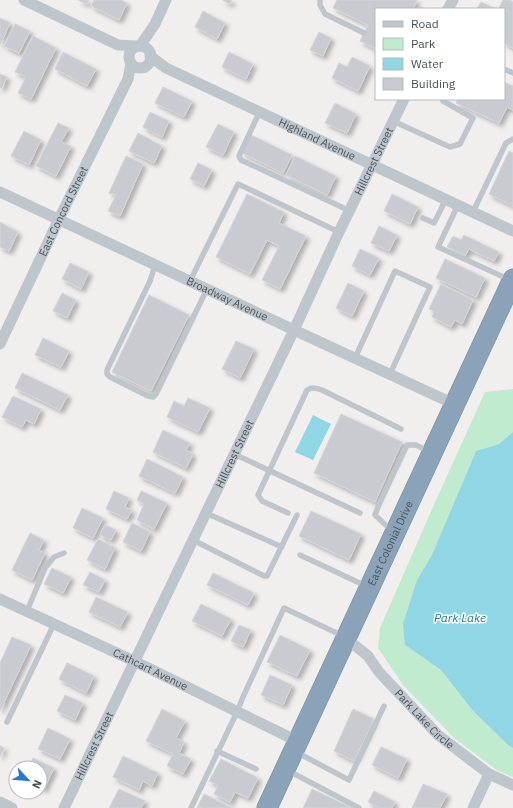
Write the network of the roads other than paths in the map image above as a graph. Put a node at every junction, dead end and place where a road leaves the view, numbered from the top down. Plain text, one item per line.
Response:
1 (24, 0) edge
2 (166, 0) edge
3 (320, 0) edge
4 (155, 24) junction
5 (364, 33) dead end
6 (118, 45) junction
7 (138, 46) junction
8 (147, 60) junction
9 (130, 62) junction
10 (128, 79) junction
11 (404, 100) edge
12 (442, 100) edge
13 (260, 111) junction
14 (393, 121) junction
15 (513, 139) edge
16 (372, 164) junction
17 (0, 192) edge
18 (446, 199) junction
19 (458, 205) junction
20 (350, 211) junction
21 (473, 212) junction
22 (423, 218) dead end
23 (59, 219) junction
24 (513, 231) edge
25 (340, 232) junction
26 (156, 264) junction
27 (513, 280) edge
28 (190, 281) junction
29 (207, 289) junction
30 (294, 330) junction
31 (0, 344) edge
32 (355, 358) junction
33 (390, 374) junction
34 (454, 404) junction
35 (401, 429) dead end
36 (432, 453) junction
37 (234, 454) junction
38 (269, 471) junction
39 (206, 513) junction
40 (288, 513) dead end
41 (360, 513) dead end
42 (297, 515) dead end
43 (395, 534) junction
44 (193, 540) junction
45 (282, 547) junction
46 (64, 554) dead end
47 (300, 555) dead end
48 (370, 588) junction
49 (0, 599) edge
50 (27, 611) junction
51 (54, 624) junction
52 (347, 639) junction
53 (134, 661) junction
54 (384, 706) dead end
55 (238, 712) junction
56 (6, 722) dead end
57 (297, 746) junction
58 (218, 751) junction
59 (256, 769) dead end
60 (286, 769) junction
61 (489, 774) junction
62 (513, 785) edge
63 (0, 802) edge
64 (12, 808) edge
65 (64, 808) edge
66 (190, 808) edge
67 (267, 808) edge
68 (359, 808) edge
69 (472, 808) edge

1 - 6 street
2 - 4 street
3 - 5 lane
4 - 7 street
4 - 8 street
6 - 7 street
6 - 9 street
7 - 8 street
7 - 9 street
8 - 9 street
8 - 10 street, East Concord Street
8 - 13 street, Highland Avenue
9 - 10 street, East Concord Street
10 - 23 street, East Concord Street
11 - 14 street, Hillcrest Street
12 - 14 lane
13 - 16 street, Highland Avenue
13 - 20 lane
14 - 16 street, Hillcrest Street
15 - 21 lane
16 - 18 street, Highland Avenue
16 - 20 street, Hillcrest Street
17 - 23 street, Broadway Avenue
18 - 19 street, Highland Avenue
18 - 22 lane
19 - 21 street, Highland Avenue
19 - 27 lane
20 - 25 street, Hillcrest Street
21 - 24 street, Highland Avenue
23 - 26 street, Broadway Avenue
23 - 31 street, East Concord Street
25 - 28 lane
25 - 30 street, Hillcrest Street
26 - 28 street, Broadway Avenue
26 - 29 lane
27 - 34 highway, East Colonial Drive
28 - 29 street, Broadway Avenue
29 - 30 street, Broadway Avenue
30 - 32 street, Broadway Avenue
30 - 37 street, Hillcrest Street
32 - 33 street, Broadway Avenue
32 - 33 lane
33 - 34 street, Broadway Avenue
34 - 36 highway, East Colonial Drive
35 - 38 lane
36 - 43 highway, East Colonial Drive
36 - 43 lane
37 - 38 lane
37 - 39 street, Hillcrest Street
38 - 40 lane
38 - 41 lane
39 - 44 street, Hillcrest Street
39 - 45 lane
42 - 45 lane
43 - 48 highway, East Colonial Drive
44 - 45 lane
44 - 53 street, Hillcrest Street
46 - 50 lane
47 - 48 lane
48 - 52 highway, East Colonial Drive
49 - 50 street, Cathcart Avenue
50 - 51 street, Cathcart Avenue
51 - 53 street, Cathcart Avenue
51 - 56 lane
52 - 55 lane
52 - 57 highway, East Colonial Drive
52 - 61 street, Park Lake Circle
53 - 55 street, Cathcart Avenue
53 - 65 street, Hillcrest Street
54 - 57 lane
55 - 57 street, Cathcart Avenue
55 - 58 lane
57 - 60 highway, East Colonial Drive
58 - 59 lane
58 - 66 lane
60 - 67 highway, East Colonial Drive
60 - 68 lane
61 - 62 street, Park Lake Circle
61 - 69 street
63 - 64 street

